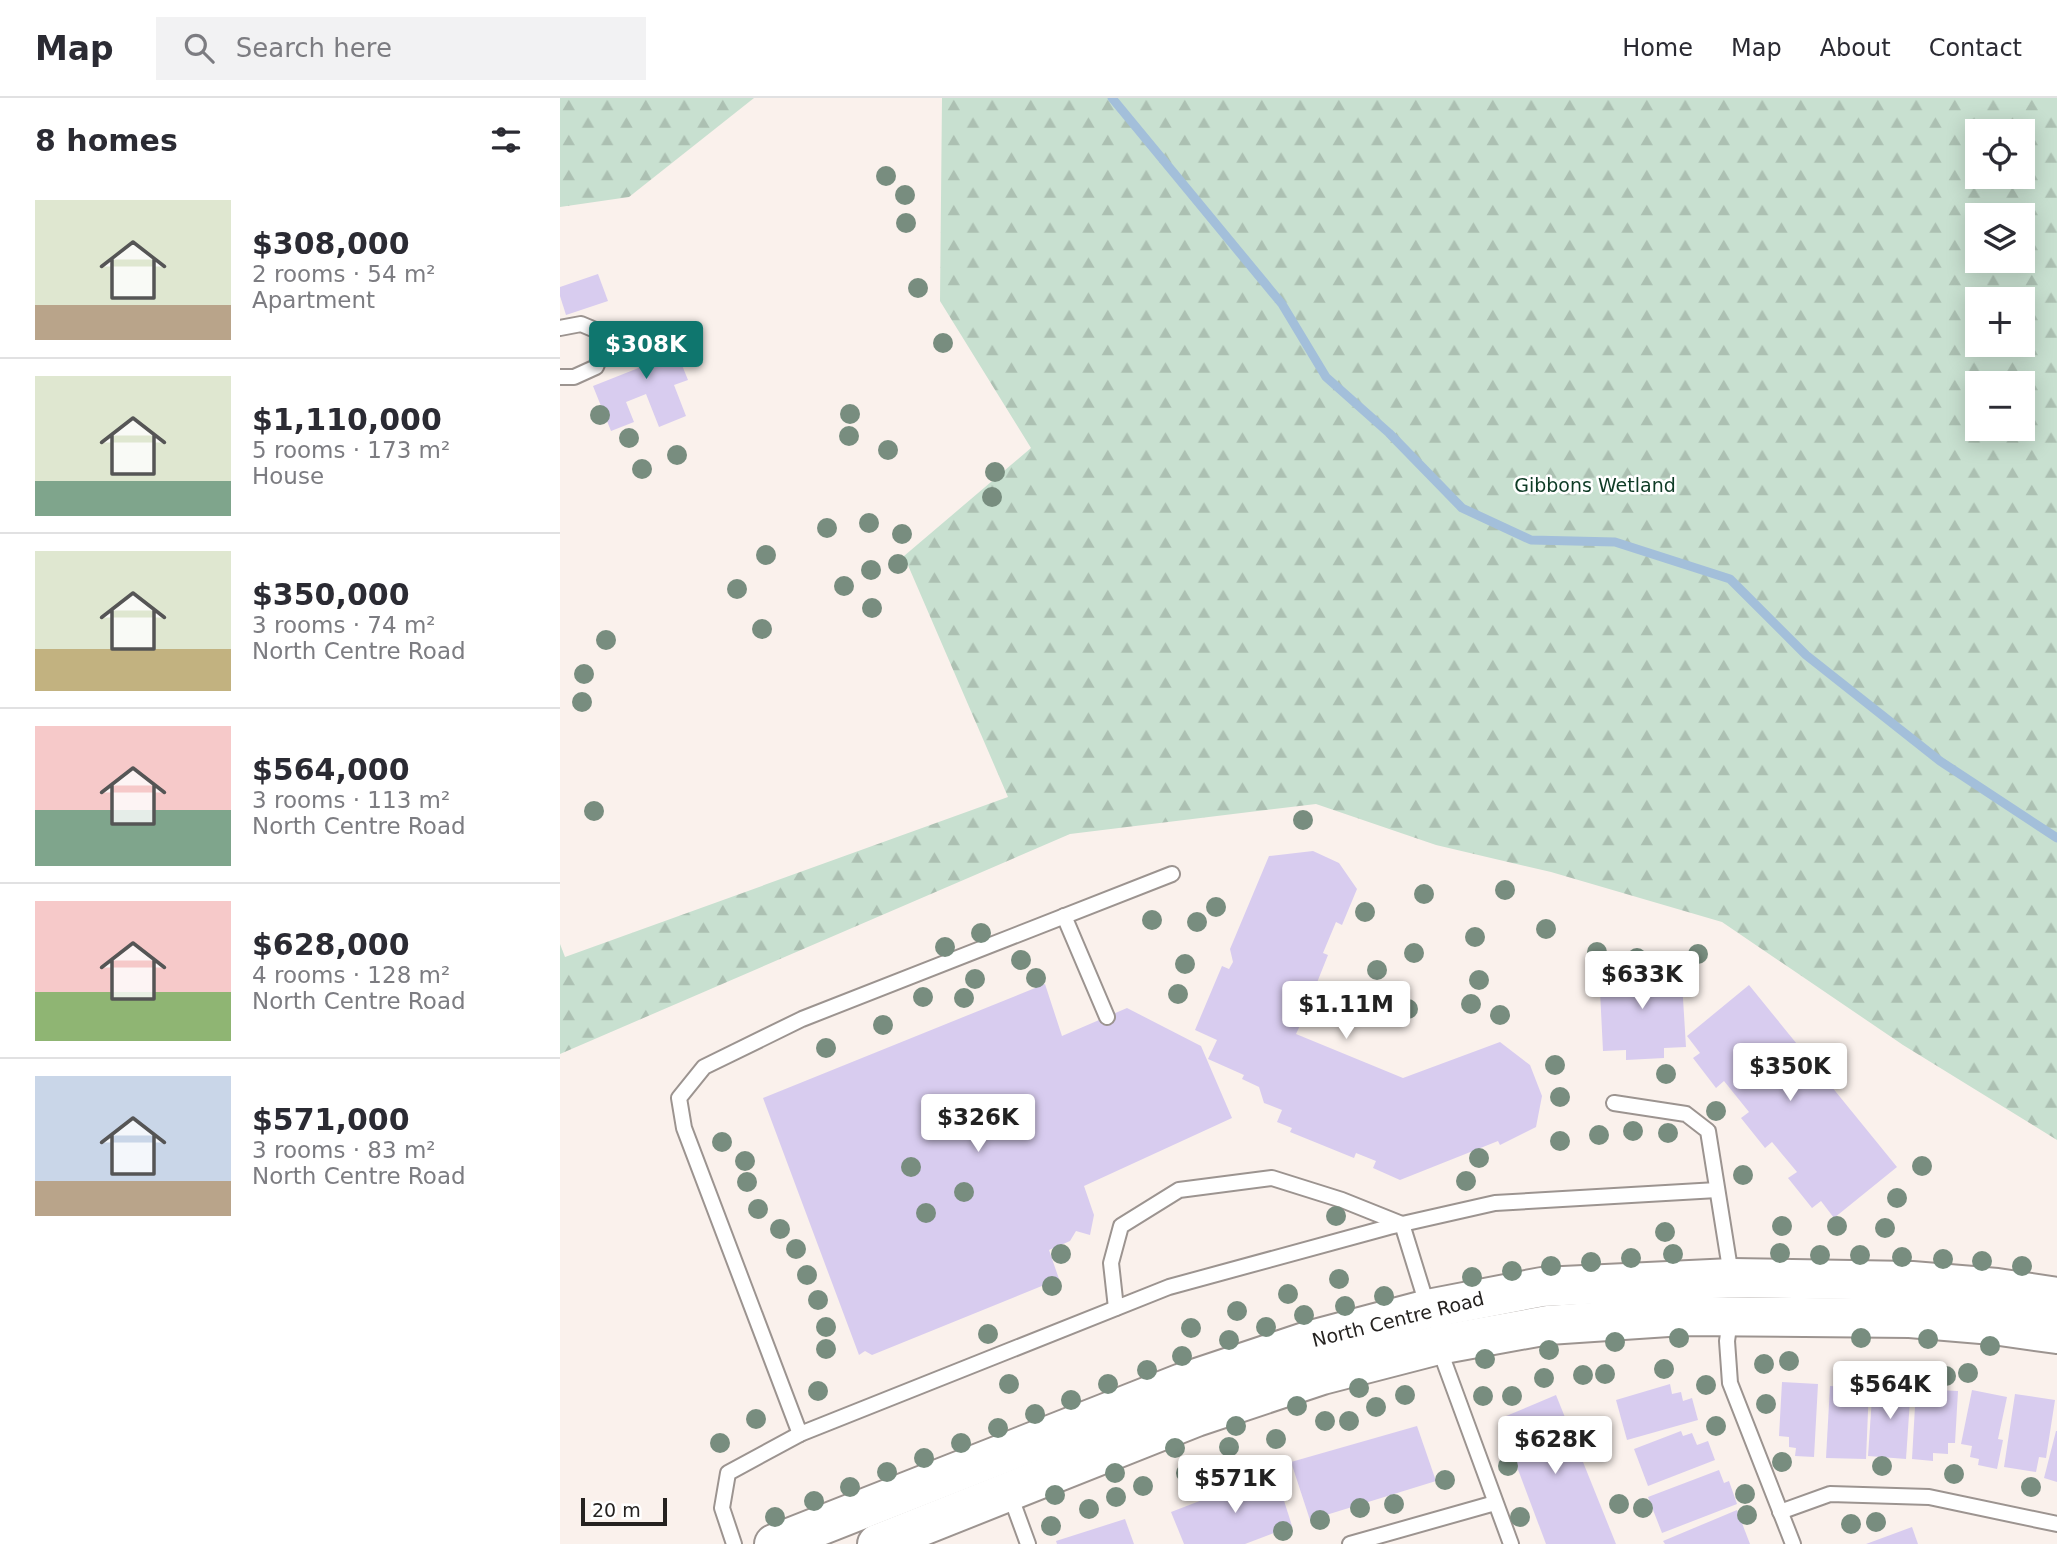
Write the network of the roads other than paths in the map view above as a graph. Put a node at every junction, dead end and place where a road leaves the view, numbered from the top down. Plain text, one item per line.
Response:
1 (560, 328) edge
2 (560, 377) edge
3 (1172, 874) dead end
4 (1064, 916) junction
5 (1107, 1017) dead end
6 (1614, 1103) dead end
7 (1717, 1190) junction
8 (1402, 1224) junction
9 (1731, 1297) junction
10 (2057, 1297) edge
11 (1116, 1308) junction
12 (1433, 1327) junction
13 (2057, 1334) edge
14 (800, 1434) junction
15 (1002, 1476) junction
16 (1495, 1503) junction
17 (1780, 1512) junction
18 (2057, 1524) edge
19 (734, 1544) edge
20 (774, 1544) edge
21 (877, 1544) edge
22 (1028, 1544) edge
23 (1350, 1544) edge
24 (1511, 1544) edge
25 (1793, 1544) edge

1 - 2 lane
3 - 4 lane
4 - 5 lane
4 - 14 lane
6 - 7 lane
7 - 8 lane
7 - 9 lane
8 - 11 lane
8 - 11 lane
8 - 12 lane
9 - 10 street, North Centre Road
9 - 12 street, North Centre Road
9 - 13 street, North Centre Road
9 - 17 lane
11 - 14 lane
12 - 15 street, North Centre Road
12 - 16 lane
14 - 19 lane
15 - 20 street, North Centre Road
15 - 21 street, North Centre Road
15 - 22 lane
16 - 23 lane
16 - 24 lane
17 - 18 lane
17 - 25 lane

